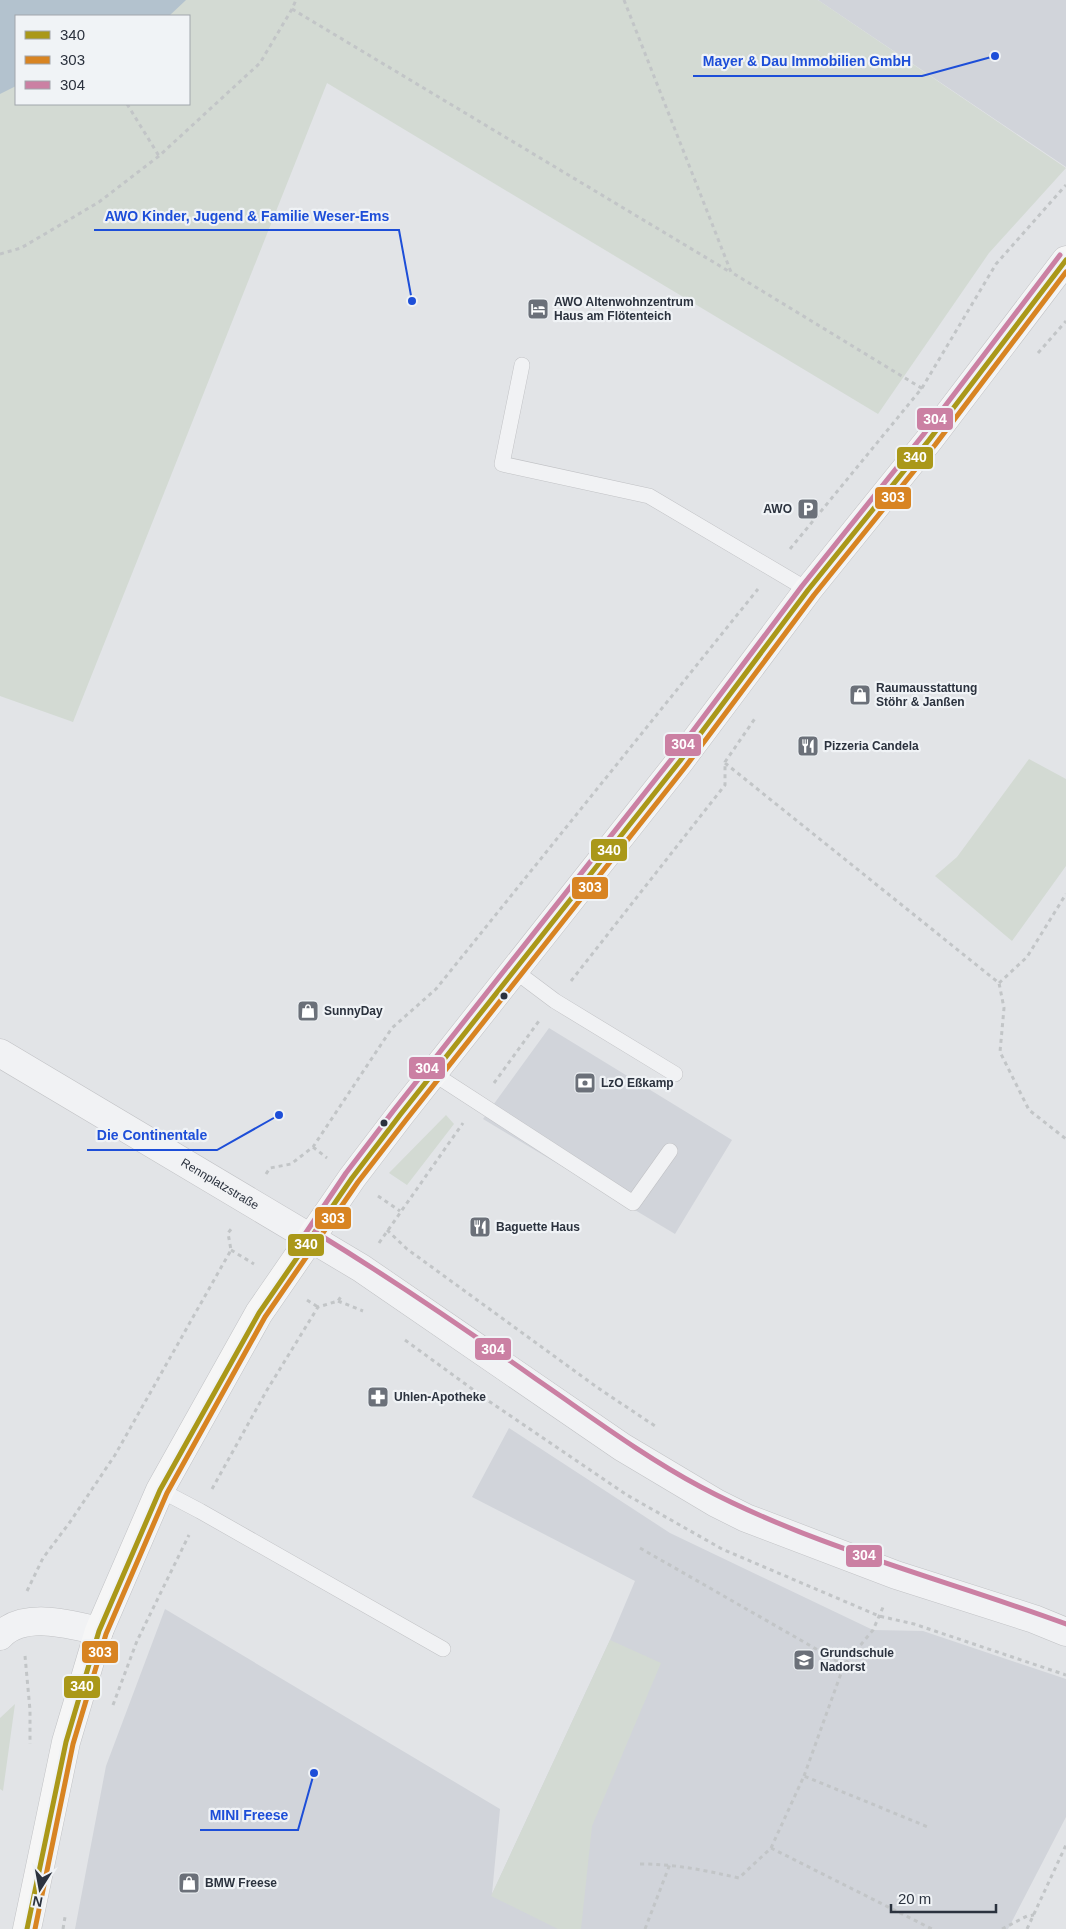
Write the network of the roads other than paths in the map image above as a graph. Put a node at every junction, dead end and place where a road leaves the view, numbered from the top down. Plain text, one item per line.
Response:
1 (1066, 260) edge
2 (522, 365) dead end
3 (808, 590) junction
4 (515, 970) junction
5 (0, 1053) edge
6 (434, 1074) junction
7 (675, 1074) dead end
8 (670, 1151) dead end
9 (311, 1238) junction
10 (160, 1490) junction
11 (11, 1629) edge
12 (98, 1632) junction
13 (1066, 1632) edge
14 (443, 1649) dead end
15 (27, 1929) edge

1 - 3 street
2 - 3 lane
3 - 4 street
4 - 6 street
4 - 7 lane
5 - 9 street, Rennplatzstraße
6 - 8 lane
6 - 9 street
9 - 10 street
9 - 13 street, Rennplatzstraße
10 - 12 street
10 - 14 lane
11 - 12 street
12 - 15 street

